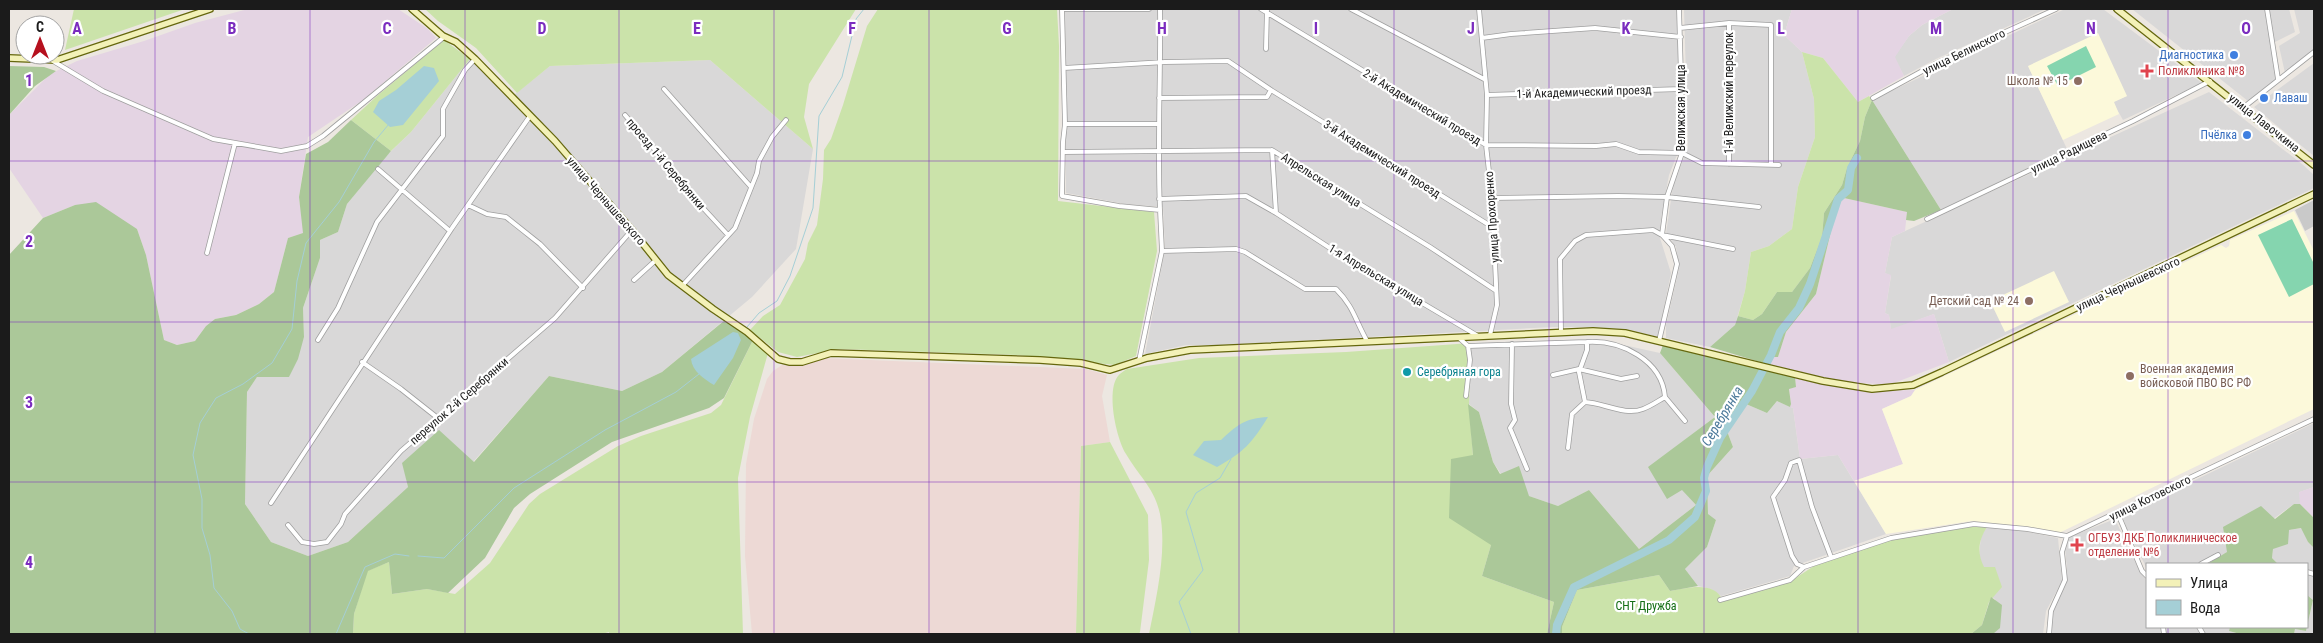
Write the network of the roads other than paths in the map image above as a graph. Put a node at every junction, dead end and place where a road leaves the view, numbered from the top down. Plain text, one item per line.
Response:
1 (210, 9) edge
2 (412, 9) edge
3 (1062, 9) edge
4 (1149, 9) edge
5 (1160, 9) edge
6 (1261, 9) edge
7 (1351, 9) edge
8 (1480, 9) edge
9 (1680, 9) edge
10 (2056, 9) edge
11 (2117, 9) edge
12 (2267, 9) edge
13 (1267, 11) edge
14 (1729, 23) junction
15 (1680, 28) junction
16 (444, 37) junction
17 (1482, 38) junction
18 (1681, 38) junction
19 (1266, 49) dead end
20 (2314, 52) edge
21 (65, 57) edge
22 (475, 59) junction
23 (1161, 63) junction
24 (60, 65) edge
25 (1064, 68) junction
26 (1484, 79) junction
27 (2278, 79) junction
28 (2210, 81) junction
29 (664, 89) dead end
30 (1682, 89) junction
31 (1271, 90) junction
32 (1487, 95) junction
33 (1159, 98) junction
34 (1873, 98) dead end
35 (2244, 107) junction
36 (625, 115) dead end
37 (530, 116) junction
38 (786, 120) dead end
39 (1065, 124) junction
40 (1158, 124) junction
41 (235, 143) junction
42 (1486, 145) junction
43 (1157, 150) junction
44 (1272, 150) junction
45 (1063, 152) junction
46 (1682, 153) junction
47 (1729, 164) junction
48 (1771, 164) junction
49 (1779, 165) dead end
50 (2314, 165) edge
51 (378, 169) dead end
52 (750, 187) junction
53 (403, 190) junction
54 (2314, 194) edge
55 (1667, 197) junction
56 (1492, 198) junction
57 (1159, 199) junction
58 (468, 205) junction
59 (1759, 206) dead end
60 (1160, 210) junction
61 (1276, 213) junction
62 (1927, 219) dead end
63 (1494, 228) junction
64 (632, 230) junction
65 (450, 231) junction
66 (728, 235) junction
67 (1662, 235) junction
68 (1733, 249) dead end
69 (1162, 252) junction
70 (207, 253) dead end
71 (656, 260) junction
72 (634, 280) dead end
73 (682, 286) junction
74 (583, 288) junction
75 (1495, 290) junction
76 (1562, 332) junction
77 (1490, 335) junction
78 (1478, 336) junction
79 (1458, 337) junction
80 (318, 340) dead end
81 (1367, 341) junction
82 (1659, 341) junction
83 (1587, 342) junction
84 (1512, 344) junction
85 (1468, 346) junction
86 (1139, 361) junction
87 (362, 362) junction
88 (1579, 369) junction
89 (1553, 375) dead end
90 (1637, 376) dead end
91 (1466, 396) dead end
92 (1664, 397) junction
93 (1585, 402) junction
94 (2314, 419) edge
95 (439, 420) junction
96 (1685, 421) dead end
97 (1568, 448) dead end
98 (1527, 469) dead end
99 (270, 504) dead end
100 (2118, 514) junction
101 (288, 525) dead end
102 (2067, 536) junction
103 (2218, 555) dead end
104 (1831, 557) junction
105 (2202, 563) edge
106 (1804, 567) junction
107 (2146, 575) edge
108 (1720, 600) dead end
109 (2049, 634) edge

1 - 21 street
2 - 16 street, улица Чернышевского
3 - 4 street
3 - 25 street
5 - 23 street
6 - 13 street, 2-й Академический проезд
7 - 26 street
8 - 17 street, улица Прохоренко
9 - 15 street, Велижская улица
10 - 34 street, улица Белинского
11 - 28 street, улица Лавочкина
12 - 27 street
13 - 19 street
13 - 42 street, 2-й Академический проезд
14 - 15 street
14 - 47 street, 1-й Велижский переулок
14 - 48 street
15 - 18 street, Велижская улица
16 - 22 street, улица Чернышевского
16 - 41 street
17 - 18 street
17 - 26 street, улица Прохоренко
18 - 30 street, Велижская улица
20 - 27 street
22 - 37 street, улица Чернышевского
22 - 53 street
23 - 25 street, 3-й Академический проезд
23 - 31 street, 3-й Академический проезд
23 - 33 street
24 - 41 street
25 - 39 street
26 - 32 street, улица Прохоренко
27 - 35 street
28 - 35 street, улица Лавочкина
28 - 62 street, улица Радищева
29 - 52 street
30 - 32 street, 1-й Академический проезд
30 - 46 street, Велижская улица
31 - 33 street
31 - 63 street, 3-й Академический проезд
32 - 42 street, улица Прохоренко
33 - 40 street
35 - 50 street, улица Лавочкина
36 - 66 street, проезд 1-й Серебрянки
37 - 58 street
37 - 64 street, улица Чернышевского
38 - 52 street
39 - 40 street
39 - 45 street
40 - 43 street
41 - 70 street
42 - 46 street, 2-й Академический проезд
42 - 56 street, улица Прохоренко
43 - 44 street, Апрельская улица
43 - 45 street, Апрельская улица
43 - 57 street
44 - 61 street
44 - 75 street, Апрельская улица
45 - 60 street
46 - 47 street
46 - 55 street, Велижская улица
47 - 48 street
48 - 49 street
51 - 53 street
52 - 66 street
53 - 65 street
53 - 80 street
54 - 82 street, улица Чернышевского
55 - 56 street
55 - 59 street
55 - 67 street, Велижская улица
56 - 63 street, улица Прохоренко
57 - 60 street
57 - 61 street, 1-я Апрельская улица
58 - 65 street
58 - 74 street
60 - 69 street
61 - 78 street, 1-я Апрельская улица
63 - 75 street, улица Прохоренко
64 - 71 street, улица Чернышевского
64 - 74 street, переулок 2-й Серебрянки
65 - 87 street
66 - 73 street
67 - 68 street
67 - 76 street
67 - 82 street
69 - 81 street
69 - 86 street
71 - 72 street
71 - 73 street, улица Чернышевского
73 - 86 street, улица Чернышевского
74 - 95 street, переулок 2-й Серебрянки
75 - 77 street, улица Прохоренко
76 - 77 street, улица Чернышевского
76 - 82 street, улица Чернышевского
77 - 78 street, улица Чернышевского
78 - 79 street, улица Чернышевского
79 - 81 street, улица Чернышевского
79 - 85 street
81 - 86 street, улица Чернышевского
83 - 84 street
83 - 88 street
83 - 92 street
84 - 85 street
84 - 98 street
85 - 91 street
87 - 95 street
87 - 99 street
88 - 89 street
88 - 90 street
88 - 93 street
92 - 93 street
92 - 96 street
93 - 97 street
94 - 100 street, улица Котовского
95 - 101 street, переулок 2-й Серебрянки
100 - 102 street, улица Котовского
100 - 107 street
102 - 104 street
102 - 109 street
103 - 105 street
104 - 106 street
104 - 106 street
106 - 108 street

